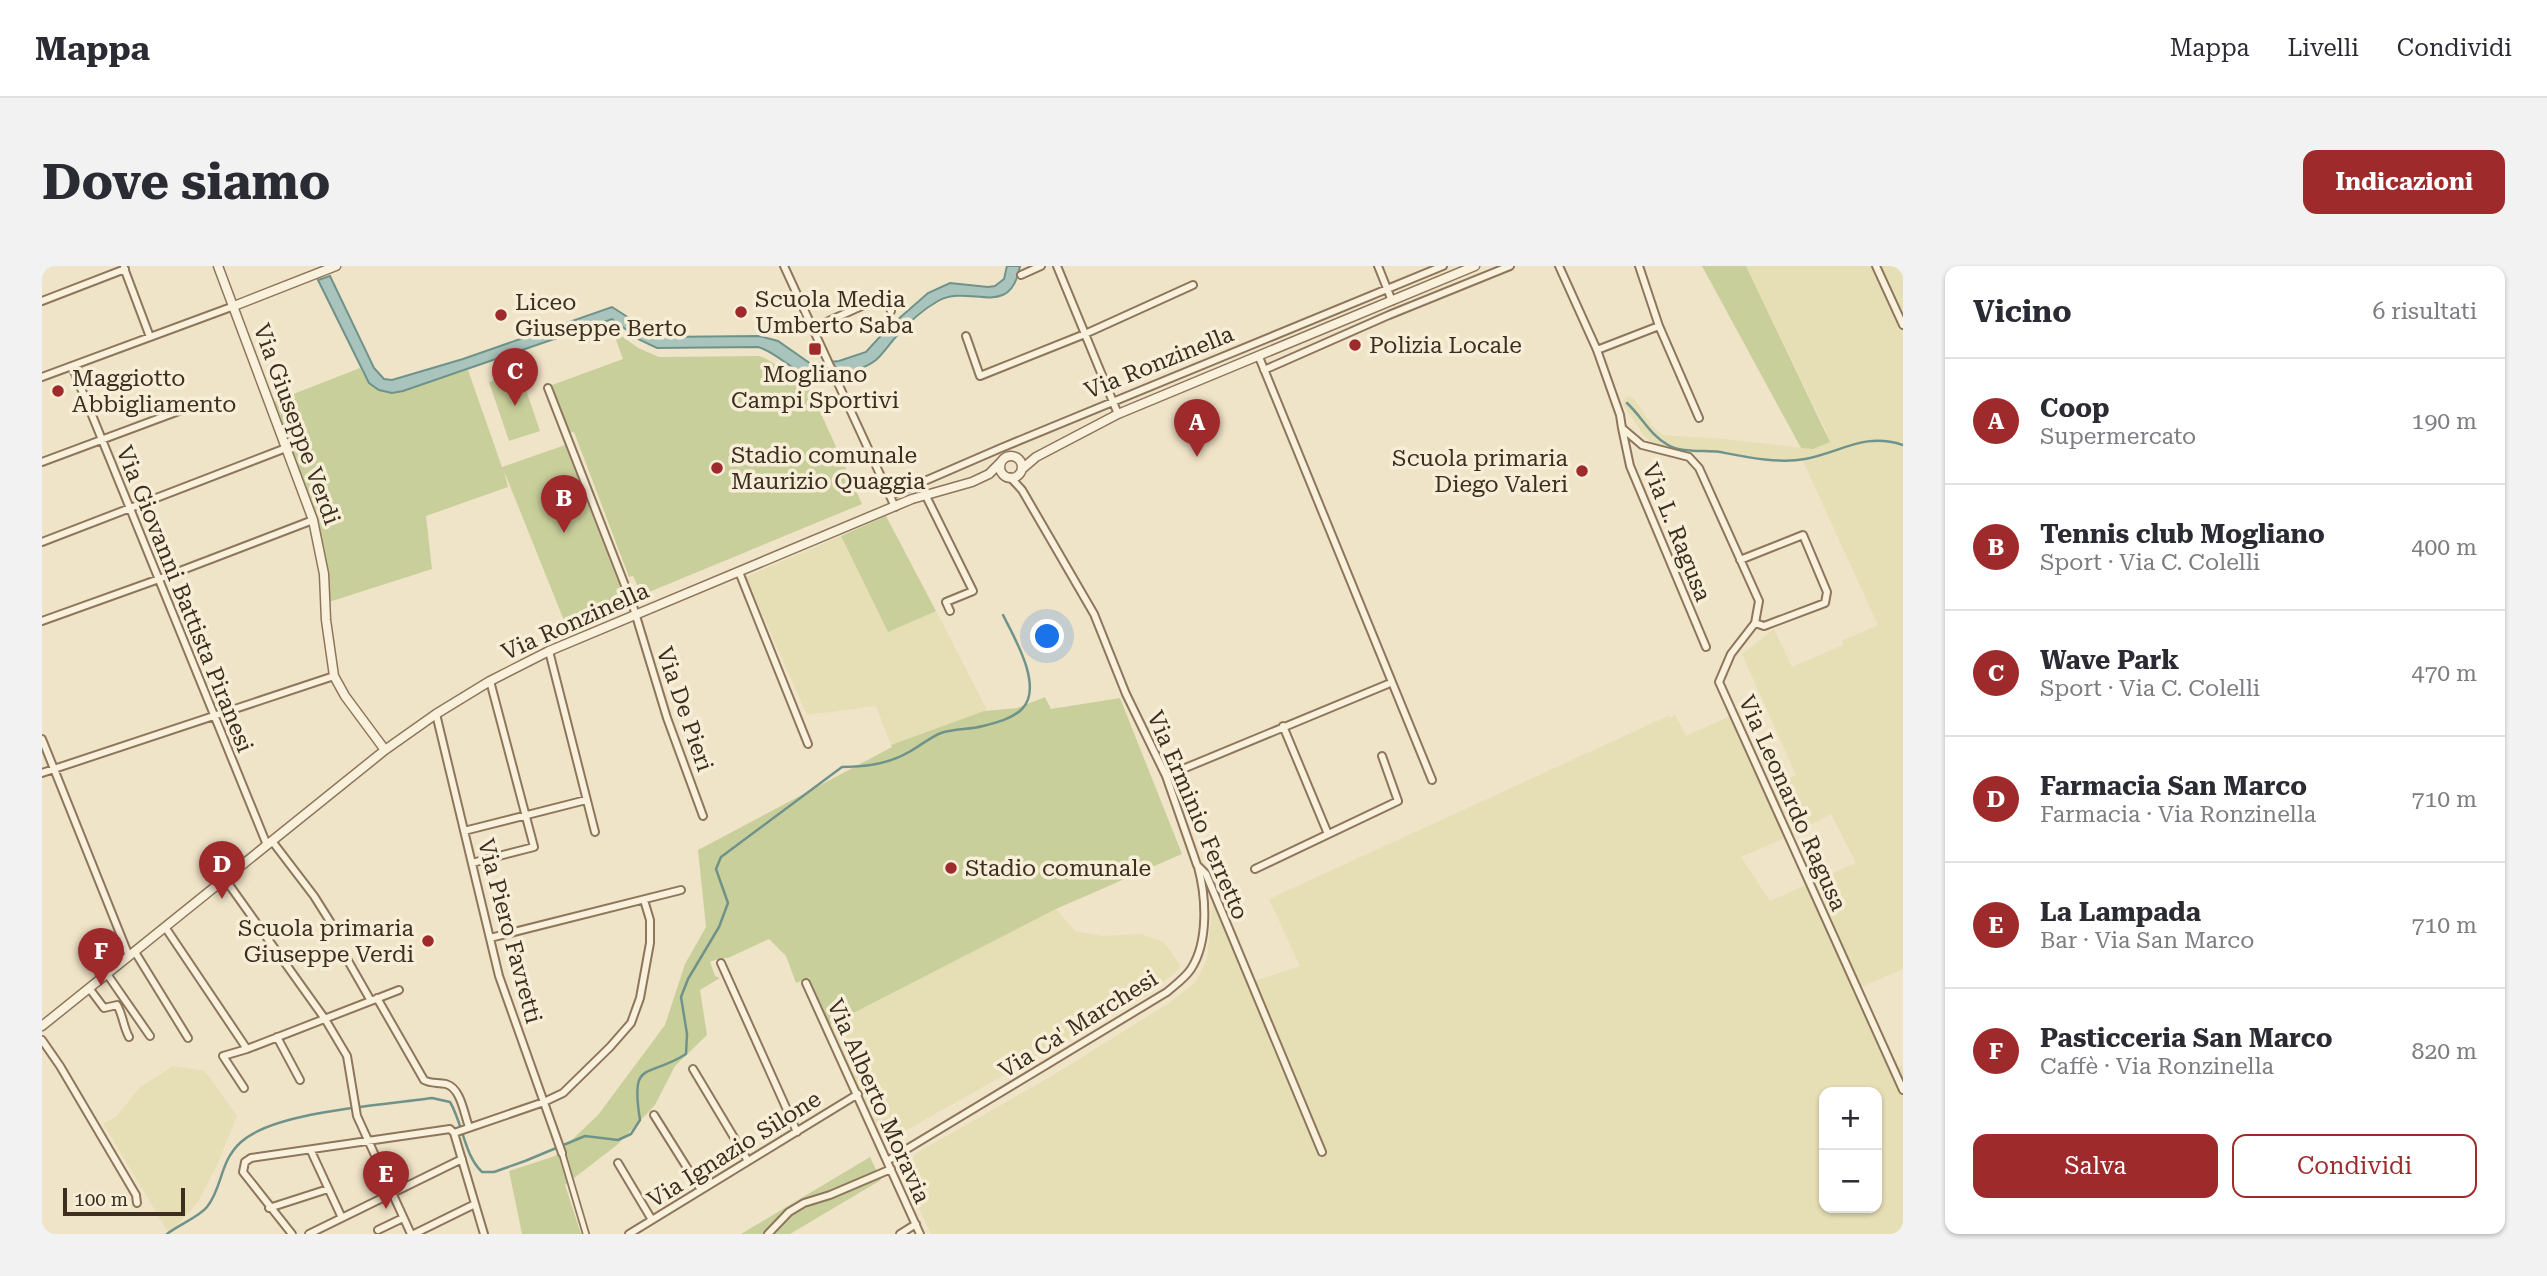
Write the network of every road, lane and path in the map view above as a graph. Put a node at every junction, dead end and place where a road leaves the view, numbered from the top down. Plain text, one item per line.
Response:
1 (219, 266) edge
2 (337, 266) edge
3 (784, 266) edge
4 (1041, 266) edge
5 (1057, 266) edge
6 (1378, 266) edge
7 (1443, 266) edge
8 (1475, 266) edge
9 (1510, 266) edge
10 (1559, 266) edge
11 (1639, 266) edge
12 (1876, 266) edge
13 (124, 268) edge
14 (1021, 275) dead end
15 (1193, 285) dead end
16 (1387, 290) junction
17 (42, 301) edge
18 (1392, 301) junction
19 (234, 306) junction
20 (891, 311) dead end
21 (1903, 325) edge
22 (1659, 326) junction
23 (813, 328) junction
24 (1085, 334) junction
25 (966, 336) dead end
26 (150, 337) junction
27 (1597, 350) junction
28 (1259, 356) junction
29 (72, 366) junction
30 (1265, 370) junction
31 (42, 377) edge
32 (548, 388) dead end
33 (1114, 401) junction
34 (203, 402) dead end
35 (1118, 414) junction
36 (1699, 418) dead end
37 (1622, 428) junction
38 (102, 440) junction
39 (286, 448) junction
40 (1043, 453) junction
41 (1014, 456) junction
42 (42, 463) edge
43 (1001, 463) junction
44 (1022, 471) junction
45 (1007, 476) junction
46 (978, 480) junction
47 (925, 494) junction
48 (890, 496) junction
49 (1027, 498) junction
50 (895, 507) junction
51 (130, 509) junction
52 (313, 520) junction
53 (42, 542) edge
54 (1740, 561) junction
55 (739, 572) junction
56 (159, 579) junction
57 (950, 611) dead end
58 (635, 614) junction
59 (42, 621) edge
60 (1755, 623) junction
61 (1706, 647) dead end
62 (549, 651) junction
63 (334, 676) junction
64 (491, 681) junction
65 (1388, 684) dead end
66 (436, 715) junction
67 (214, 716) junction
68 (1283, 726) junction
69 (42, 739) edge
70 (808, 744) dead end
71 (385, 750) junction
72 (1382, 756) dead end
73 (54, 769) junction
74 (42, 773) edge
75 (1166, 776) junction
76 (1432, 780) dead end
77 (586, 800) junction
78 (526, 815) junction
79 (703, 816) dead end
80 (464, 831) junction
81 (595, 832) dead end
82 (1328, 834) junction
83 (270, 843) junction
84 (472, 863) junction
85 (1197, 865) junction
86 (1255, 869) dead end
87 (225, 879) junction
88 (681, 890) dead end
89 (644, 900) junction
90 (331, 923) dead end
91 (165, 928) junction
92 (490, 938) junction
93 (132, 954) junction
94 (346, 959) dead end
95 (721, 963) dead end
96 (107, 974) junction
97 (806, 983) dead end
98 (89, 988) junction
99 (399, 990) dead end
100 (374, 1000) junction
101 (325, 1018) junction
102 (42, 1026) edge
103 (149, 1036) dead end
104 (129, 1037) dead end
105 (277, 1037) junction
106 (188, 1038) dead end
107 (42, 1040) edge
108 (247, 1049) junction
109 (693, 1069) dead end
110 (300, 1080) dead end
111 (244, 1088) dead end
112 (1903, 1090) edge
113 (858, 1094) junction
114 (544, 1102) junction
115 (654, 1115) dead end
116 (468, 1128) junction
117 (455, 1132) junction
118 (797, 1132) junction
119 (368, 1142) junction
120 (311, 1151) junction
121 (1322, 1152) dead end
122 (562, 1153) joint
123 (462, 1159) junction
124 (748, 1161) junction
125 (887, 1161) junction
126 (618, 1163) dead end
127 (891, 1169) junction
128 (328, 1189) junction
129 (701, 1190) junction
130 (390, 1192) junction
131 (137, 1203) dead end
132 (475, 1204) junction
133 (270, 1208) junction
134 (342, 1218) junction
135 (403, 1218) junction
136 (652, 1220) junction
137 (916, 1224) junction
138 (326, 1230) edge
139 (379, 1232) edge
140 (292, 1234) edge
141 (309, 1234) edge
142 (412, 1234) edge
143 (484, 1234) edge
144 (586, 1234) edge
145 (629, 1234) edge
146 (768, 1234) edge
147 (900, 1234) edge
148 (920, 1234) edge

1 - 19 street, Via Giuseppe Verdi
2 - 19 street
3 - 23 street
4 - 14 street
5 - 24 street
6 - 16 street
7 - 16 street, Via Ronzinella
8 - 18 street, Via Ronzinella
9 - 30 street
10 - 27 street
11 - 22 street
12 - 21 street
13 - 17 street
13 - 26 street
15 - 24 street
16 - 18 street
16 - 33 street, Via Ronzinella
18 - 28 street, Via Ronzinella
19 - 26 street
19 - 39 street, Via Giuseppe Verdi
20 - 23 street
22 - 27 street
22 - 36 street
23 - 48 street
24 - 25 street
24 - 33 street
26 - 29 street
27 - 37 street
28 - 30 street, Via Ronzinella
28 - 35 street, Via Ronzinella
29 - 31 street
29 - 38 street, Via Giovanni Battista Piranesi
30 - 76 street, Via Ronzinella
32 - 58 street, Via De Pieri
33 - 35 street
33 - 48 street, Via Ronzinella
34 - 38 street
35 - 40 street, Via Ronzinella
37 - 54 street
37 - 61 street, Via L. Ragusa
38 - 42 street
38 - 51 street, Via Giovanni Battista Piranesi
39 - 51 street
39 - 52 street, Via Giuseppe Verdi
40 - 41 street, Via Ronzinella
40 - 44 street, Via Ronzinella
41 - 43 street, Via Ronzinella
41 - 44 street
43 - 45 street
43 - 46 street, Via Ronzinella
44 - 45 street, Via Ronzinella
44 - 49 street, Via Erminio Ferretto
45 - 46 street, Via Ronzinella
45 - 49 street, Via Erminio Ferretto
46 - 47 street, Via Ronzinella
47 - 50 street, Via Ronzinella
47 - 57 street
48 - 50 street
49 - 75 street, Via Erminio Ferretto
50 - 55 street, Via Ronzinella
51 - 53 street
51 - 56 street, Via Giovanni Battista Piranesi
52 - 56 street
52 - 63 street, Via Giuseppe Verdi
54 - 60 street
54 - 60 street, Via L. Ragusa
55 - 58 street, Via Ronzinella
55 - 70 street
56 - 59 street
56 - 67 street, Via Giovanni Battista Piranesi
58 - 62 street, Via Ronzinella
58 - 79 street, Via De Pieri
60 - 112 street, Via Leonardo Ragusa
62 - 64 street, Via Ronzinella
62 - 77 street
63 - 67 street
63 - 71 street, Via Giuseppe Verdi
64 - 66 street, Via Ronzinella
64 - 78 street
65 - 68 street
66 - 71 street, Via Ronzinella
66 - 80 street, Via Piero Favretti
67 - 73 street
67 - 83 street, Via Giovanni Battista Piranesi
68 - 75 street
68 - 82 street
69 - 73 street
71 - 83 street, Via Ronzinella
72 - 82 street
73 - 74 street
73 - 93 street
75 - 85 street, Via Erminio Ferretto
77 - 78 street
77 - 81 street
78 - 80 street
78 - 84 street
80 - 84 street, Via Piero Favretti
82 - 86 street
83 - 87 street, Via Ronzinella
83 - 90 street
84 - 92 street, Via Piero Favretti
85 - 121 street, Via Erminio Ferretto
85 - 125 street, Via Ca' Marchesi
87 - 91 street, Via Ronzinella
87 - 101 street
88 - 89 street
89 - 92 street
89 - 114 street
91 - 93 street, Via Ronzinella
91 - 108 street
92 - 114 street, Via Piero Favretti
93 - 96 street, Via Ronzinella
93 - 106 street
94 - 100 street
95 - 118 street
96 - 98 street, Via Ronzinella
96 - 103 street
97 - 113 street, Via Alberto Moravia
98 - 102 street, Via Ronzinella
98 - 104 street
99 - 100 street
100 - 101 street
100 - 116 street
101 - 105 street
101 - 119 street
105 - 108 street
105 - 110 street
107 - 131 street
108 - 111 street
109 - 124 street
113 - 118 street, Via Ignazio Silone
113 - 125 street, Via Alberto Moravia
114 - 116 street
114 - 122 street, Via Piero Favretti
115 - 129 street
116 - 117 street
117 - 119 street
117 - 123 street
118 - 124 street, Via Ignazio Silone
119 - 120 street
119 - 130 street
120 - 128 street
120 - 133 street
122 - 144 street
123 - 130 street
123 - 132 street
124 - 129 street, Via Ignazio Silone
125 - 127 street, Via Alberto Moravia
126 - 136 street
127 - 137 street, Via Alberto Moravia
127 - 146 street
128 - 133 street
128 - 134 street
129 - 136 street, Via Ignazio Silone
130 - 134 street
130 - 135 street
132 - 142 street
132 - 143 street
133 - 140 street
134 - 138 street
135 - 139 street
135 - 142 street
136 - 145 street, Via Ignazio Silone
137 - 147 street
137 - 148 street, Via Alberto Moravia
138 - 141 street

